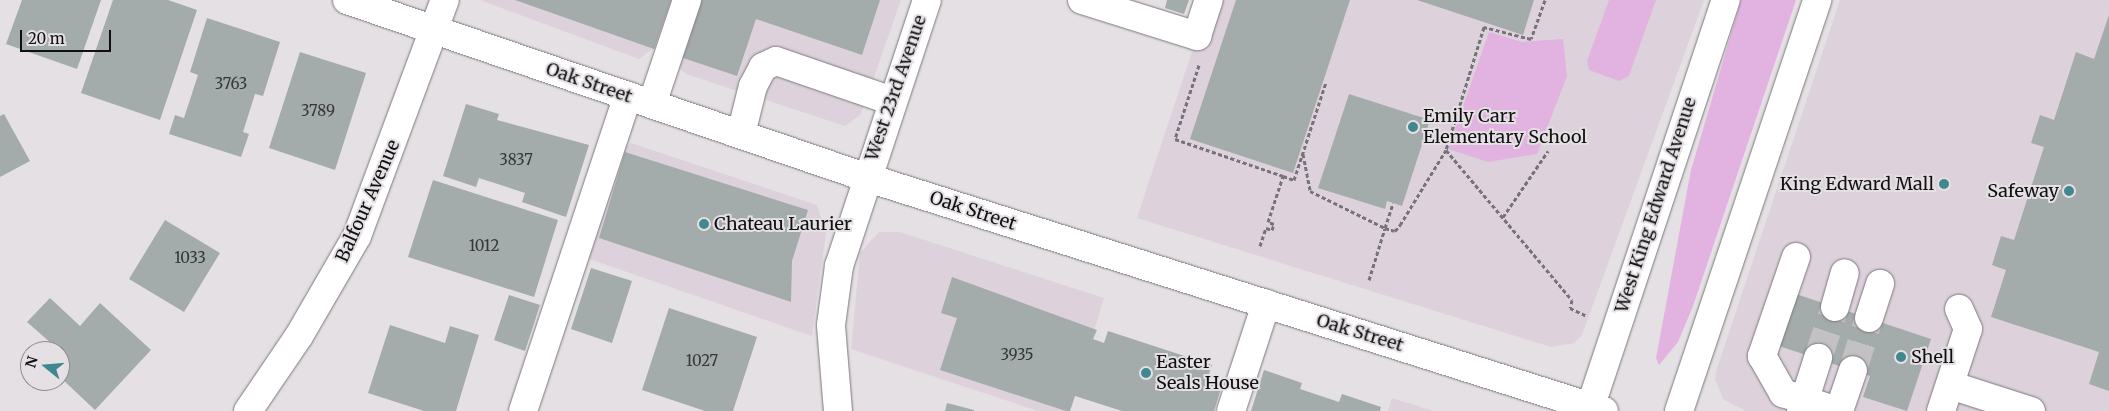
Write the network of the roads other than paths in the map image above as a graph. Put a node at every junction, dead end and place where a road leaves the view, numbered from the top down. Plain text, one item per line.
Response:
1 (347, 0) edge
2 (445, 0) edge
3 (687, 0) edge
4 (927, 0) edge
5 (1082, 0) edge
6 (1209, 0) edge
7 (1726, 0) edge
8 (1816, 0) edge
9 (435, 31) junction
10 (640, 100) junction
11 (892, 101) junction
12 (741, 134) junction
13 (865, 177) junction
14 (1796, 257) dead end
15 (1846, 273) dead end
16 (1880, 284) dead end
17 (1266, 304) junction
18 (1834, 307) tunnel mouth
19 (1960, 308) dead end
20 (1869, 318) tunnel mouth
21 (1818, 358) tunnel mouth
22 (1853, 370) tunnel mouth
23 (1950, 385) junction
24 (1802, 406) edge
25 (1594, 409) edge
26 (248, 411) edge
27 (523, 411) edge
28 (838, 411) edge
29 (1231, 411) edge
30 (1680, 411) edge
31 (1838, 411) edge
32 (1941, 411) edge
33 (2030, 411) edge

1 - 9 main road, Oak Street
2 - 9 main road, Balfour Avenue
3 - 10 main road
4 - 11 main road, West 23rd Avenue
5 - 6 main road
7 - 25 main road, West King Edward Avenue
8 - 30 main road
9 - 10 main road, Oak Street
9 - 26 main road, Balfour Avenue
10 - 12 main road, Oak Street
10 - 27 main road
11 - 12 main road
11 - 13 main road, West 23rd Avenue
12 - 13 main road, Oak Street
13 - 17 main road, Oak Street
13 - 28 main road, West 23rd Avenue
14 - 24 main road
15 - 18 main road
16 - 20 main road
17 - 25 main road, Oak Street
17 - 29 main road
19 - 23 main road
21 - 24 main road
22 - 31 main road
23 - 32 main road
23 - 33 main road
24 - 31 main road

